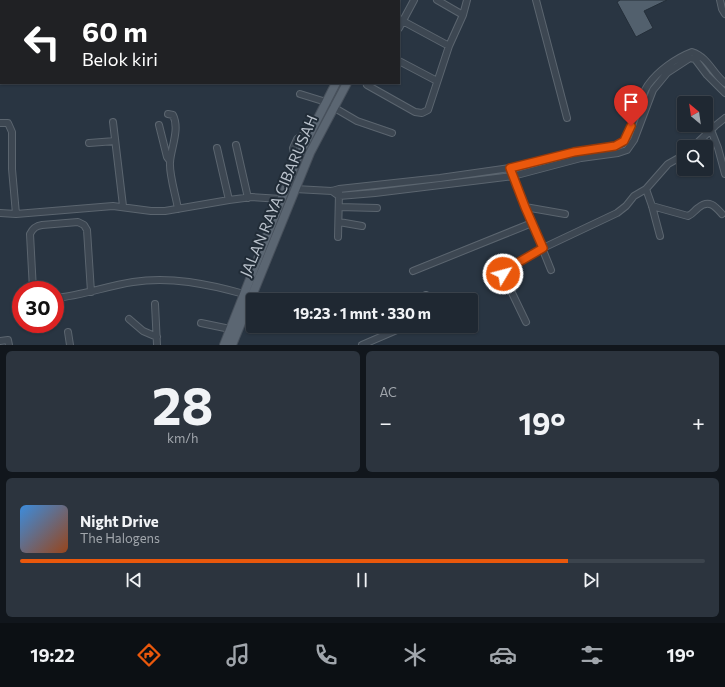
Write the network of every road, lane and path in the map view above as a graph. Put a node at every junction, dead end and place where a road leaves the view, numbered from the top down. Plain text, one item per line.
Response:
1 (414, 0) edge
2 (437, 0) edge
3 (467, 0) edge
4 (536, 0) edge
5 (720, 0) edge
6 (725, 14) edge
7 (463, 15) junction
8 (401, 20) edge
9 (449, 46) junction
10 (400, 62) edge
11 (437, 81) junction
12 (725, 83) edge
13 (335, 84) edge
14 (346, 84) edge
15 (368, 84) edge
16 (725, 93) edge
17 (300, 94) dead end
18 (326, 102) junction
19 (333, 107) junction
20 (168, 114) dead end
21 (567, 118) dead end
22 (725, 118) edge
23 (113, 122) dead end
24 (0, 123) edge
25 (159, 125) dead end
26 (713, 128) edge
27 (709, 132) edge
28 (712, 132) edge
29 (392, 133) dead end
30 (701, 140) edge
31 (116, 141) junction
32 (88, 143) dead end
33 (236, 145) dead end
34 (217, 148) dead end
35 (677, 159) edge
36 (170, 161) junction
37 (510, 168) junction
38 (725, 174) edge
39 (513, 176) junction
40 (295, 189) junction
41 (646, 189) junction
42 (336, 192) junction
43 (248, 198) junction
44 (281, 199) junction
45 (229, 200) junction
46 (123, 206) junction
47 (652, 206) junction
48 (339, 207) junction
49 (525, 207) junction
50 (377, 208) dead end
51 (178, 209) junction
52 (0, 213) edge
53 (16, 214) junction
54 (565, 214) dead end
55 (722, 214) dead end
56 (339, 222) junction
57 (532, 223) junction
58 (362, 226) dead end
59 (660, 236) dead end
60 (338, 237) dead end
61 (543, 248) junction
62 (551, 270) dead end
63 (413, 271) dead end
64 (502, 272) junction
65 (33, 281) edge
66 (488, 282) dead end
67 (91, 292) junction
68 (244, 294) junction
69 (64, 296) edge
70 (155, 304) dead end
71 (129, 319) dead end
72 (526, 322) dead end
73 (201, 323) dead end
74 (230, 329) junction
75 (68, 332) dead end
76 (392, 333) edge
77 (157, 337) junction
78 (0, 341) edge
79 (9, 345) edge
80 (70, 345) edge
81 (157, 345) edge
82 (224, 345) edge
83 (232, 345) edge
84 (362, 345) edge

1 - 8 street
2 - 7 street
3 - 7 street
4 - 21 street
5 - 6 street
7 - 9 street
8 - 9 street
9 - 11 street
10 - 11 street
11 - 15 street
12 - 37 street
13 - 18 main road, JALAN RAYA CIBARUSAH
14 - 19 main road, JALAN RAYA CIBARUSAH
16 - 39 street
17 - 18 street
18 - 44 main road, JALAN RAYA CIBARUSAH
19 - 29 street
19 - 40 main road, JALAN RAYA CIBARUSAH
20 - 36 street
22 - 26 street
23 - 31 street
24 - 53 street
25 - 36 street
27 - 30 street
28 - 38 street
31 - 32 street
31 - 46 street
33 - 43 street
34 - 45 street
35 - 41 street
36 - 51 street
37 - 39 street
37 - 42 street
39 - 42 street
39 - 49 street
40 - 42 street
40 - 83 main road, JALAN RAYA CIBARUSAH
41 - 47 street
41 - 61 street
42 - 48 street
43 - 44 street
43 - 45 street
44 - 68 main road, JALAN RAYA CIBARUSAH
45 - 51 street
46 - 51 street
46 - 53 street
47 - 55 street
47 - 59 street
48 - 50 street
48 - 56 street
49 - 54 street
49 - 57 street
52 - 53 street
56 - 58 street
56 - 60 street
57 - 61 street
57 - 63 street
61 - 62 street
61 - 64 street
64 - 66 street
64 - 72 street
65 - 67 street
67 - 68 street
67 - 69 street
68 - 74 main road, JALAN RAYA CIBARUSAH
70 - 77 street
71 - 77 street
73 - 74 street
74 - 82 main road, JALAN RAYA CIBARUSAH
75 - 80 street
76 - 84 street
77 - 81 street
78 - 79 street

